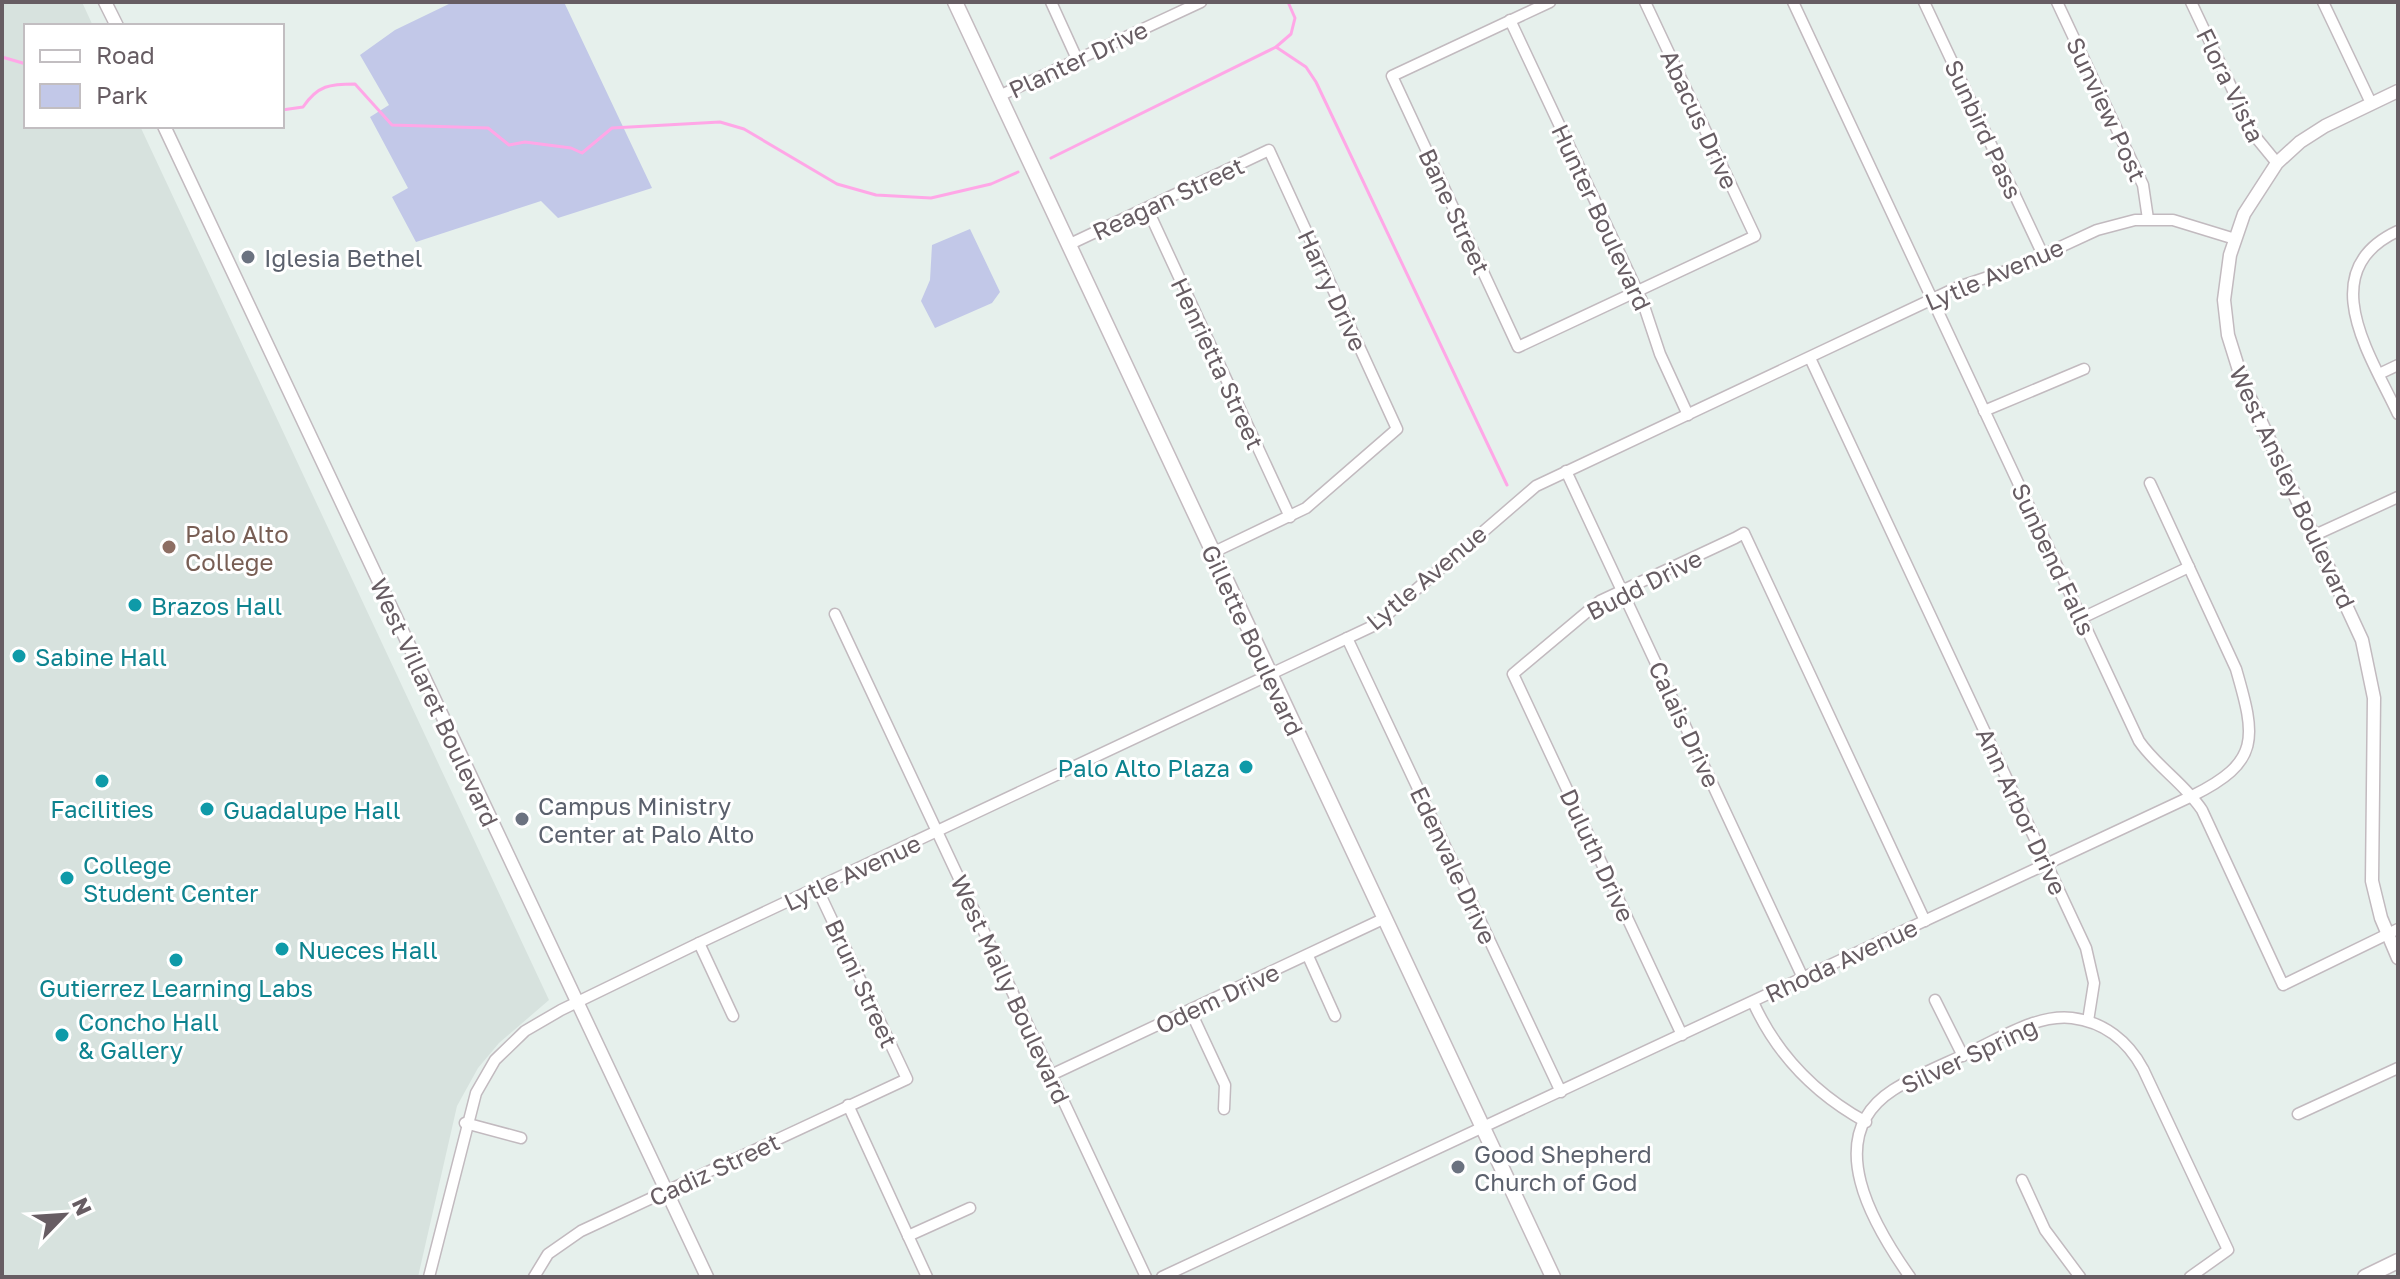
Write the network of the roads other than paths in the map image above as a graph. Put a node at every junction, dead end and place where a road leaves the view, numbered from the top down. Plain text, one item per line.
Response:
1 (105, 2) edge
2 (955, 2) edge
3 (1051, 2) edge
4 (1201, 2) edge
5 (1550, 2) edge
6 (1645, 2) edge
7 (1793, 2) edge
8 (1924, 2) edge
9 (2057, 2) edge
10 (2191, 2) edge
11 (2323, 2) edge
12 (1510, 20) junction
13 (116, 24) edge
14 (1077, 59) junction
15 (2398, 91) edge
16 (999, 96) junction
17 (2371, 103) junction
18 (165, 128) edge
19 (1269, 150) joint
20 (2277, 163) junction
21 (1147, 208) junction
22 (2148, 219) junction
23 (2398, 231) edge
24 (2235, 239) junction
25 (1068, 245) junction
26 (2043, 255) junction
27 (1637, 291) junction
28 (1932, 299) junction
29 (1810, 358) junction
30 (2398, 365) edge
31 (2084, 369) dead end
32 (2379, 374) junction
33 (1984, 411) junction
34 (2398, 414) edge
35 (1688, 415) junction
36 (1566, 471) junction
37 (2150, 483) dead end
38 (2398, 497) edge
39 (1290, 517) junction
40 (2315, 535) junction
41 (1212, 553) junction
42 (2189, 567) junction
43 (1623, 591) junction
44 (835, 614) dead end
45 (2082, 618) junction
46 (1347, 638) junction
47 (1513, 674) joint
48 (1271, 676) junction
49 (2192, 796) junction
50 (938, 832) junction
51 (2047, 864) junction
52 (817, 888) junction
53 (1383, 919) junction
54 (1925, 921) junction
55 (2393, 932) edge
56 (699, 943) junction
57 (1308, 956) junction
58 (2398, 958) edge
59 (1803, 978) junction
60 (1935, 1000) dead end
61 (578, 1002) junction
62 (1753, 1002) junction
63 (1190, 1010) junction
64 (733, 1016) dead end
65 (1335, 1016) dead end
66 (2088, 1021) junction
67 (1682, 1035) junction
68 (1963, 1056) junction
69 (2398, 1068) edge
70 (1051, 1075) junction
71 (907, 1079) joint
72 (1561, 1092) junction
73 (848, 1105) junction
74 (1224, 1109) dead end
75 (2298, 1114) dead end
76 (1866, 1122) junction
77 (465, 1123) junction
78 (1483, 1128) junction
79 (521, 1138) dead end
80 (2022, 1180) dead end
81 (667, 1191) junction
82 (970, 1208) dead end
83 (908, 1236) junction
84 (2393, 1268) edge
85 (429, 1277) edge
86 (534, 1277) edge
87 (707, 1277) edge
88 (927, 1277) edge
89 (1146, 1277) edge
90 (1162, 1277) edge
91 (1553, 1277) edge
92 (1910, 1277) edge
93 (2080, 1277) edge
94 (2190, 1277) edge
95 (2365, 1277) edge

1 - 13 street
2 - 16 main road, Gillette Boulevard
3 - 14 street
4 - 14 street, Planter Drive
5 - 12 street
6 - 27 street, Abacus Drive
7 - 28 street, Sunbend Falls
8 - 26 street, Sunbird Pass
9 - 22 street, Sunview Post
10 - 20 street, Flora Vista
11 - 17 street
12 - 27 street, Hunter Boulevard
12 - 27 street, Bane Street
14 - 16 street, Planter Drive
15 - 17 street, West Ansley Boulevard
16 - 25 main road, Gillette Boulevard
17 - 20 street, West Ansley Boulevard
18 - 61 street, West Villaret Boulevard
19 - 21 street, Reagan Street
19 - 39 street, Harry Drive
20 - 24 street, West Ansley Boulevard
21 - 25 street, Reagan Street
21 - 39 street, Henrietta Street
22 - 24 street, Lytle Avenue
22 - 26 street, Lytle Avenue
23 - 32 street
24 - 40 street, West Ansley Boulevard
25 - 41 main road, Gillette Boulevard
26 - 28 street, Lytle Avenue
27 - 35 street, Hunter Boulevard
28 - 29 street, Lytle Avenue
28 - 33 street, Sunbend Falls
29 - 35 street, Lytle Avenue
29 - 51 street, Ann Arbor Drive
30 - 32 street
31 - 33 street
32 - 34 street
33 - 45 street, Sunbend Falls
35 - 36 street, Lytle Avenue
36 - 43 street, Calais Drive
36 - 46 street, Lytle Avenue
37 - 42 street, Rhoda Avenue
38 - 40 street
39 - 41 street
40 - 55 street, West Ansley Boulevard
41 - 48 main road, Gillette Boulevard
42 - 45 street
42 - 49 street, Rhoda Avenue
43 - 47 street, Budd Drive
43 - 54 street, Budd Drive
43 - 59 street, Calais Drive
44 - 50 street, West Mally Boulevard
45 - 49 street, Sunbend Falls
46 - 48 street, Lytle Avenue
46 - 72 street, Edenvale Drive
47 - 67 street, Duluth Drive
48 - 50 street, Lytle Avenue
48 - 53 main road, Gillette Boulevard
49 - 51 street, Rhoda Avenue
49 - 55 street, Sunbend Falls
50 - 52 street, Lytle Avenue
50 - 70 street, West Mally Boulevard
51 - 54 street, Rhoda Avenue
51 - 66 street, Ann Arbor Drive
52 - 56 street, Lytle Avenue
52 - 71 street, Bruni Street
53 - 57 street, Odem Drive
53 - 78 main road, Gillette Boulevard
54 - 59 street, Rhoda Avenue
55 - 58 street, West Ansley Boulevard
56 - 61 street, Lytle Avenue
56 - 64 street
57 - 63 street, Odem Drive
57 - 65 street
59 - 62 street, Rhoda Avenue
60 - 68 street
61 - 77 street, Lytle Avenue
61 - 81 street, West Villaret Boulevard
62 - 67 street, Rhoda Avenue
62 - 76 street
63 - 70 street, Odem Drive
63 - 74 street
66 - 68 street, Silver Spring
66 - 94 street
67 - 72 street, Rhoda Avenue
68 - 76 street, Silver Spring
69 - 75 street
70 - 89 street, West Mally Boulevard
71 - 73 street, Cadiz Street
72 - 78 street, Rhoda Avenue
73 - 81 street, Cadiz Street
73 - 83 street
76 - 92 street
77 - 79 street
77 - 85 street, Lytle Avenue
78 - 90 street, Rhoda Avenue
78 - 91 main road, Gillette Boulevard
80 - 93 street
81 - 86 street, Cadiz Street
81 - 87 street, West Villaret Boulevard
82 - 83 street
83 - 88 street
84 - 95 main road

